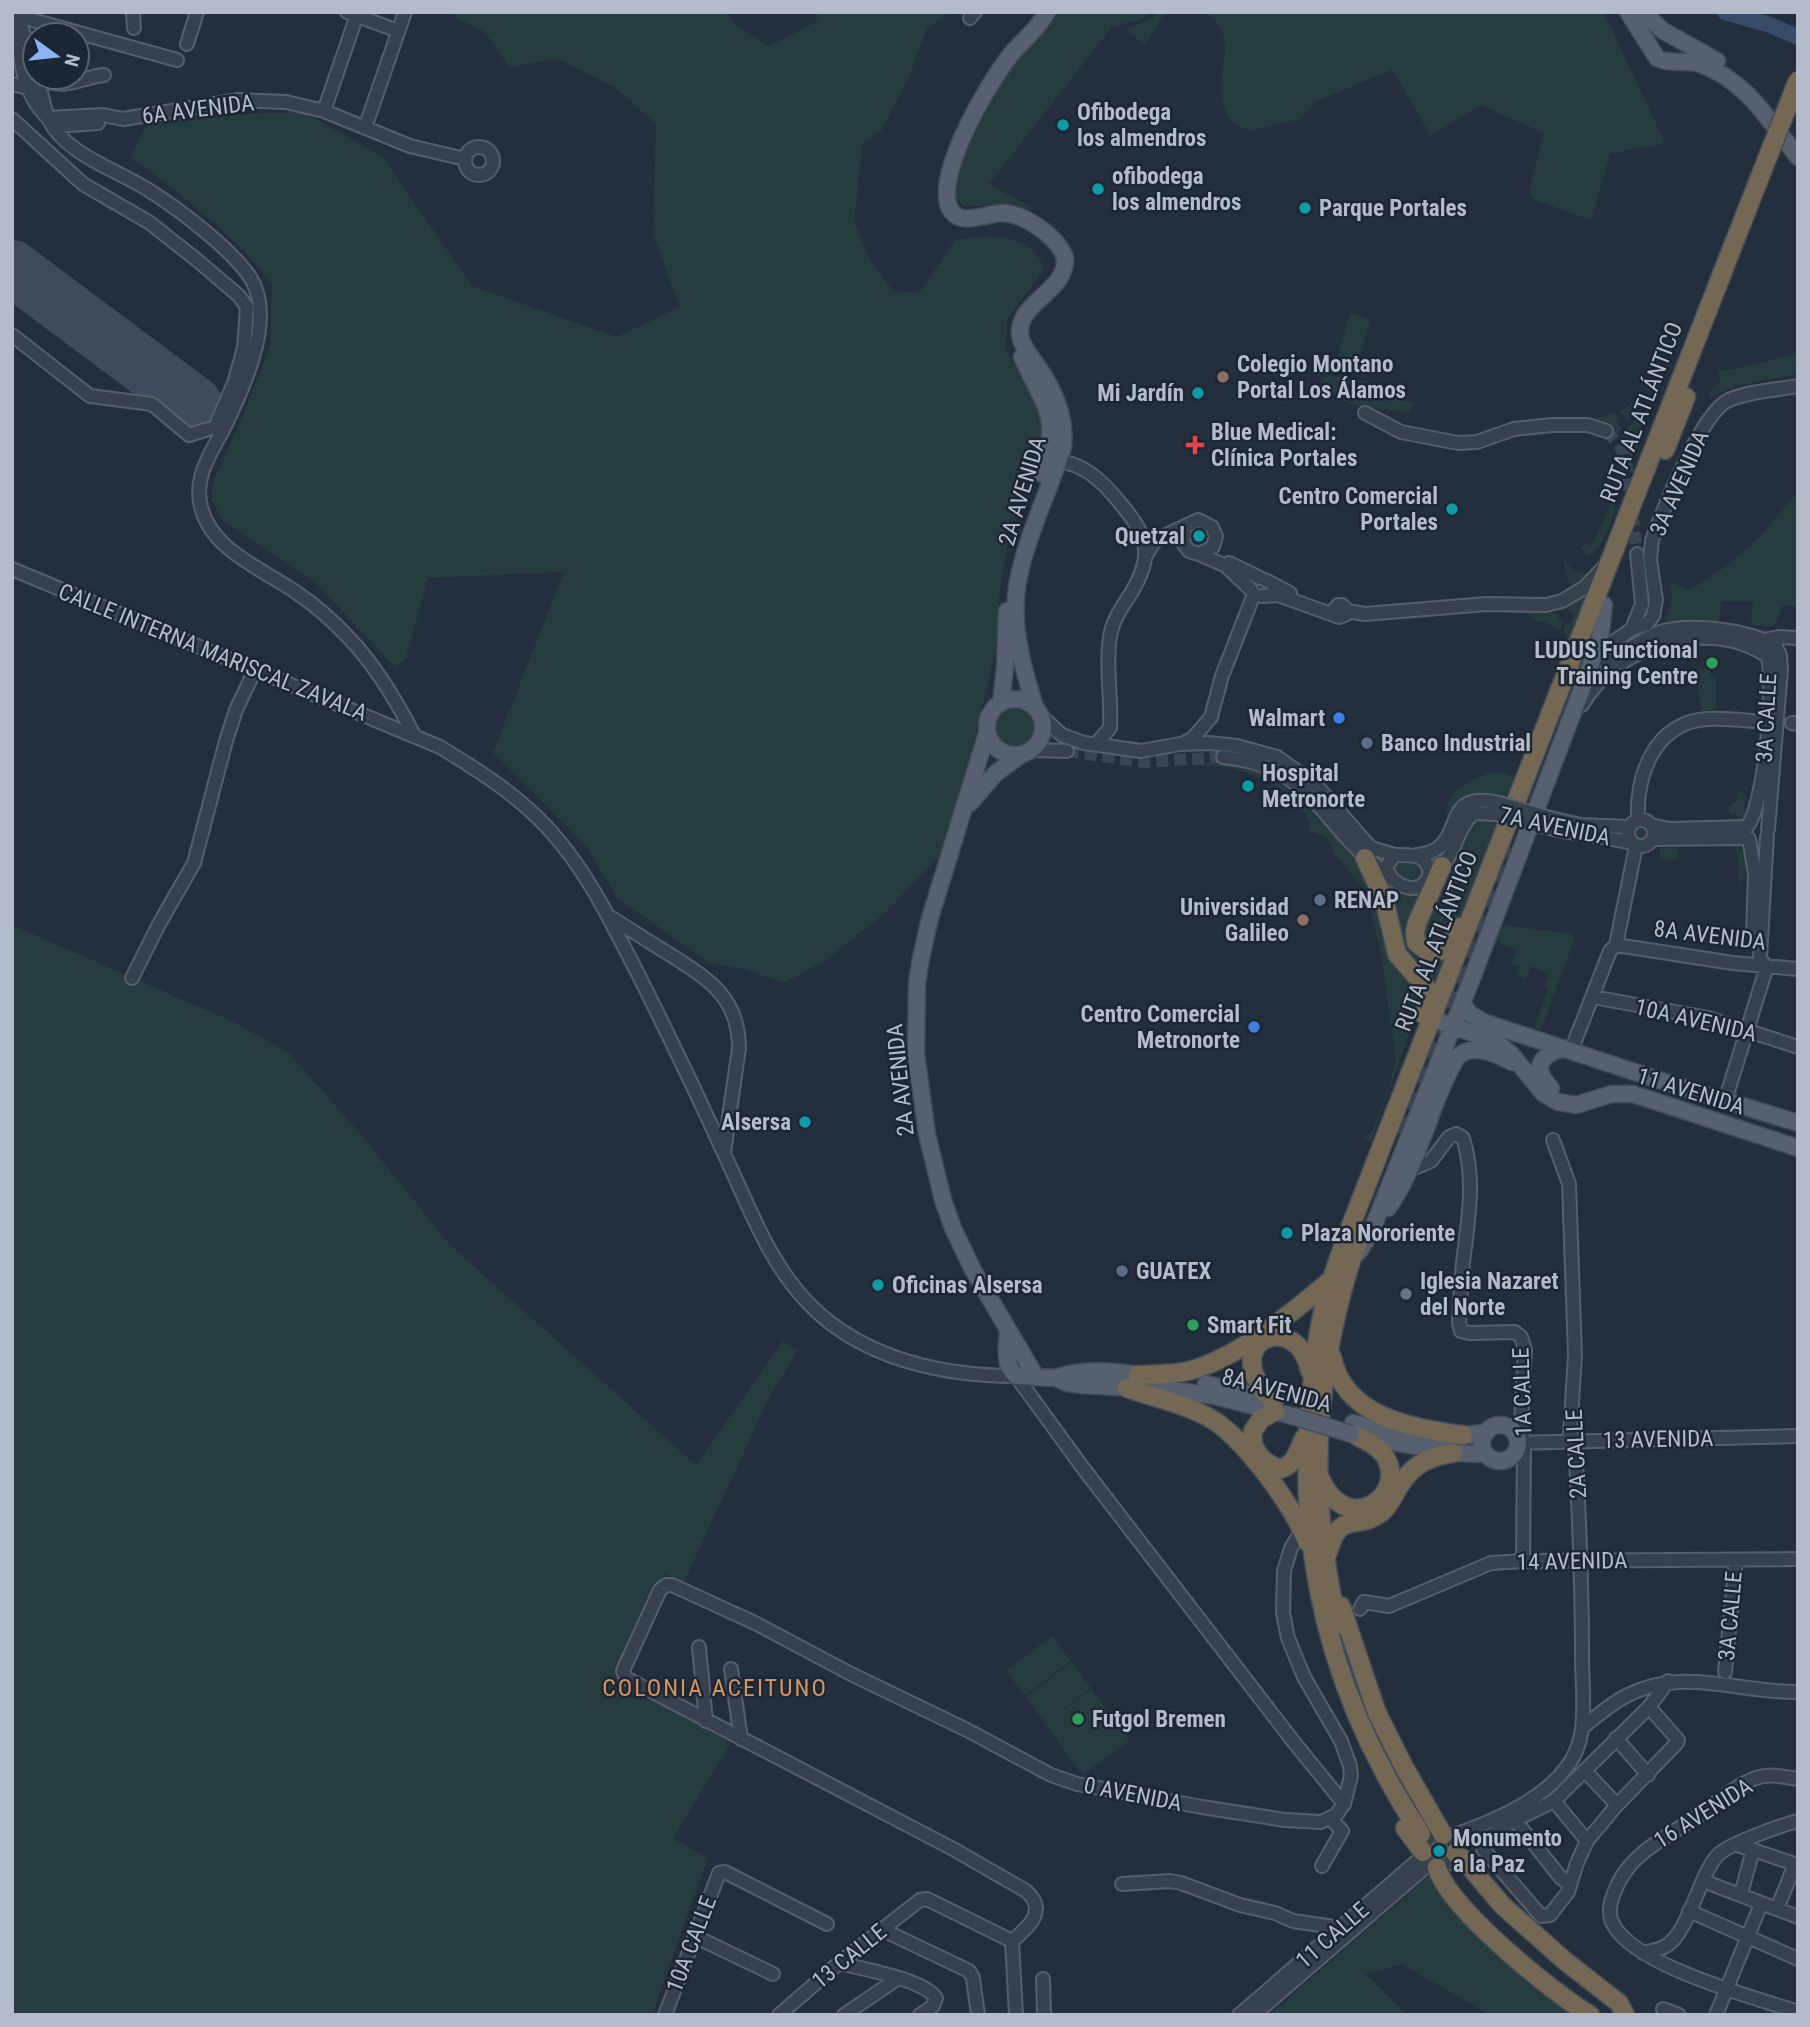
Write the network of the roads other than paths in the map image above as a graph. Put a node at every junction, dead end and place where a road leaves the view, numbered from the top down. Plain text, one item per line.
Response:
1 (133, 12) edge
2 (197, 12) edge
3 (405, 12) edge
4 (1037, 12) edge
5 (1047, 12) edge
6 (1628, 12) edge
7 (1643, 12) edge
8 (354, 13) edge
9 (17, 14) edge
10 (134, 28) dead end
11 (398, 31) junction
12 (1669, 34) junction
13 (187, 44) dead end
14 (21, 52) edge
15 (1657, 58) junction
16 (177, 60) dead end
17 (104, 75) dead end
18 (91, 76) edge
19 (1798, 80) edge
20 (40, 91) edge
21 (1798, 110) edge
22 (324, 111) junction
23 (12, 119) edge
24 (51, 122) junction
25 (365, 128) junction
26 (1798, 140) edge
27 (1798, 157) edge
28 (465, 159) dead end
29 (1737, 250) junction
30 (12, 335) edge
31 (1798, 386) edge
32 (1366, 413) dead end
33 (1606, 431) dead end
34 (1058, 461) junction
35 (1139, 526) junction
36 (1185, 528) junction
37 (1160, 538) junction
38 (1215, 542) junction
39 (1185, 547) junction
40 (1199, 554) junction
41 (1637, 554) tunnel mouth
42 (1144, 558) junction
43 (1609, 561) junction
44 (12, 569) edge
45 (1263, 579) junction
46 (1256, 593) junction
47 (1604, 605) junction
48 (1339, 611) junction
49 (1632, 629) junction
50 (1798, 638) edge
51 (1764, 640) junction
52 (1594, 656) junction
53 (1769, 657) junction
54 (255, 670) junction
55 (1001, 703) junction
56 (1038, 712) junction
57 (1767, 722) junction
58 (1567, 729) junction
59 (988, 733) junction
60 (1058, 733) junction
61 (414, 735) junction
62 (1096, 744) junction
63 (1180, 744) junction
64 (1033, 751) junction
65 (1067, 751) tunnel mouth
66 (1223, 757) tunnel mouth
67 (1769, 763) junction
68 (1497, 808) junction
69 (961, 817) junction
70 (1548, 823) junction
71 (1633, 824) junction
72 (1651, 825) junction
73 (1748, 832) junction
74 (1767, 833) junction
75 (1653, 839) junction
76 (1633, 844) junction
77 (1509, 847) tunnel mouth
78 (1417, 855) junction
79 (1365, 858) junction
80 (1391, 864) junction
81 (1432, 879) junction
82 (1384, 899) junction
83 (1478, 900) junction
84 (607, 915) junction
85 (1616, 945) junction
86 (1752, 965) junction
87 (1767, 966) junction
88 (1798, 969) edge
89 (132, 978) dead end
90 (1592, 997) junction
91 (1462, 1003) junction
92 (1432, 1019) junction
93 (1453, 1027) junction
94 (1748, 1031) junction
95 (1425, 1038) junction
96 (1798, 1047) edge
97 (1567, 1049) junction
98 (1526, 1071) junction
99 (1604, 1095) junction
100 (1725, 1101) junction
101 (1798, 1123) edge
102 (1399, 1134) tunnel mouth
103 (1553, 1140) dead end
104 (1798, 1148) edge
105 (724, 1153) junction
106 (1410, 1170) junction
107 (1372, 1230) junction
108 (1349, 1269) junction
109 (1332, 1279) junction
110 (833, 1325) joint
111 (1008, 1326) junction
112 (1331, 1348) junction
113 (1016, 1376) junction
114 (1036, 1377) junction
115 (1132, 1382) junction
116 (1312, 1382) junction
117 (1273, 1405) junction
118 (1300, 1418) junction
119 (1354, 1431) junction
120 (1486, 1433) junction
121 (1463, 1435) junction
122 (1798, 1436) edge
123 (1575, 1441) junction
124 (1521, 1443) junction
125 (1453, 1453) junction
126 (1486, 1454) junction
127 (1318, 1473) junction
128 (1302, 1530) junction
129 (1798, 1559) edge
130 (1582, 1560) junction
131 (1736, 1560) junction
132 (1524, 1561) junction
133 (1322, 1567) junction
134 (1360, 1609) dead end
135 (699, 1647) dead end
136 (731, 1669) dead end
137 (1725, 1672) dead end
138 (1668, 1681) junction
139 (1798, 1692) edge
140 (1649, 1707) junction
141 (706, 1721) junction
142 (1582, 1728) junction
143 (1616, 1738) junction
144 (741, 1739) junction
145 (1584, 1771) junction
146 (1648, 1775) junction
147 (1798, 1779) edge
148 (1553, 1801) junction
149 (1344, 1804) junction
150 (1617, 1805) junction
151 (1331, 1819) junction
152 (1510, 1819) junction
153 (1798, 1821) edge
154 (1587, 1841) junction
155 (1737, 1845) junction
156 (1753, 1850) junction
157 (1439, 1851) junction
158 (1796, 1865) edge
159 (1322, 1866) dead end
160 (1703, 1881) junction
161 (1122, 1884) dead end
162 (1570, 1884) junction
163 (1741, 1894) junction
164 (1761, 1904) junction
165 (1777, 1909) junction
166 (1689, 1912) junction
167 (1798, 1917) edge
168 (827, 1923) dead end
169 (881, 1929) junction
170 (1344, 1931) junction
171 (694, 1936) junction
172 (1746, 1936) junction
173 (1012, 1941) junction
174 (1643, 1953) junction
175 (1798, 1959) edge
176 (839, 1963) junction
177 (773, 1974) dead end
178 (897, 1979) junction
179 (1043, 1979) dead end
180 (1726, 1987) junction
181 (1663, 2008) dead end
182 (1798, 2012) edge
183 (664, 2015) edge
184 (779, 2015) edge
185 (844, 2015) edge
186 (920, 2015) edge
187 (978, 2015) edge
188 (1016, 2015) edge
189 (1044, 2015) edge
190 (1239, 2015) edge
191 (1254, 2015) edge
192 (1590, 2015) edge
193 (1604, 2015) edge
194 (1625, 2015) edge
195 (1679, 2015) edge
196 (1716, 2015) edge

1 - 10 street
2 - 13 street
3 - 11 street
4 - 55 main road, 2A AVENIDA
5 - 34 main road, 2A AVENIDA
6 - 15 main road
7 - 12 main road
8 - 11 street
8 - 22 street
9 - 14 street
9 - 16 street
11 - 25 street
12 - 15 main road
12 - 26 main road
15 - 27 main road
17 - 18 street
19 - 29 highway, RUTA AL ATLÁNTICO, bridge
20 - 24 street, CALLE INTERNA MARISCAL ZAVALA
21 - 29 highway, RUTA AL ATLÁNTICO
22 - 24 street, 6A AVENIDA
22 - 25 street, 6A AVENIDA
23 - 30 street
24 - 61 street, CALLE INTERNA MARISCAL ZAVALA
25 - 28 street, 6A AVENIDA
29 - 43 highway, RUTA AL ATLÁNTICO
29 - 47 highway, RUTA AL ATLÁNTICO
31 - 49 street, 3A AVENIDA
32 - 33 street
34 - 35 street
34 - 56 main road, 2A AVENIDA
35 - 37 street
35 - 42 street
36 - 37 street
36 - 38 street
36 - 39 street
37 - 39 street
37 - 42 street
38 - 40 street
38 - 45 street
39 - 40 street
40 - 46 street
41 - 49 street
42 - 62 street
43 - 48 street
43 - 83 highway, RUTA AL ATLÁNTICO
44 - 54 street, CALLE INTERNA MARISCAL ZAVALA
45 - 46 street
45 - 48 street
46 - 48 street
46 - 63 street
47 - 52 main road, RUTA AL ATLÁNTICO
47 - 77 highway, RUTA AL ATLÁNTICO
49 - 52 street, 3A AVENIDA
50 - 51 street
51 - 52 street
51 - 53 street, 3A CALLE
51 - 67 street, 3A CALLE
52 - 58 main road, RUTA AL ATLÁNTICO
53 - 57 street, 3A CALLE
53 - 58 street
54 - 61 street, CALLE INTERNA MARISCAL ZAVALA
54 - 89 street
55 - 56 main road
55 - 59 main road
56 - 60 street
56 - 64 main road
57 - 67 street, 3A CALLE
57 - 71 street
58 - 91 main road, RUTA AL ATLÁNTICO
59 - 64 main road
59 - 69 main road, 2A AVENIDA
60 - 62 street
60 - 64 street
61 - 84 street, CALLE INTERNA MARISCAL ZAVALA
62 - 63 street
63 - 80 street
64 - 65 street
64 - 69 main road, 2A AVENIDA
66 - 79 street
67 - 73 street, 3A CALLE
67 - 74 street, 3A CALLE
68 - 70 street, 7A AVENIDA, bridge
68 - 78 street, 7A AVENIDA
68 - 81 street, 7A AVENIDA
69 - 111 main road, 2A AVENIDA
70 - 71 street, 7A AVENIDA
70 - 76 street, 7A AVENIDA
71 - 72 street
71 - 76 street
72 - 73 street
72 - 75 street
73 - 74 street
73 - 74 street
73 - 75 street
73 - 86 street, 3A CALLE
74 - 87 street, 3A CALLE
75 - 76 street
76 - 85 street
78 - 80 street
78 - 81 street
79 - 80 street
79 - 82 highway
80 - 81 street
80 - 82 highway
81 - 83 highway
82 - 95 highway
83 - 92 highway, RUTA AL ATLÁNTICO
84 - 105 street, CALLE INTERNA MARISCAL ZAVALA
84 - 105 street, CALLE INTERNA MARISCAL ZAVALA
85 - 86 street, 8A AVENIDA
85 - 90 street
86 - 87 street, 8A AVENIDA
87 - 88 street, 8A AVENIDA
87 - 94 street, 3A CALLE
90 - 94 street, 10A AVENIDA
90 - 97 street
91 - 93 main road, RUTA AL ATLÁNTICO
91 - 97 main road, 11 AVENIDA
92 - 93 main road, 11 AVENIDA
92 - 95 highway, RUTA AL ATLÁNTICO
93 - 98 main road, 11 AVENIDA
93 - 107 main road, RUTA AL ATLÁNTICO
94 - 96 street, 10A AVENIDA
94 - 100 street, 3A CALLE
95 - 109 highway, RUTA AL ATLÁNTICO
97 - 99 main road
97 - 100 main road, 11 AVENIDA
98 - 99 main road, 11 AVENIDA
98 - 106 main road
99 - 104 main road, 11 AVENIDA
100 - 101 main road, 11 AVENIDA
102 - 108 highway, RUTA AL ATLÁNTICO
103 - 123 street, 2A CALLE
105 - 110 street, CALLE INTERNA MARISCAL ZAVALA
106 - 107 main road
106 - 124 street, 1A CALLE
107 - 108 main road, RUTA AL ATLÁNTICO
108 - 112 highway, RUTA AL ATLÁNTICO
109 - 115 highway
109 - 116 highway, RUTA AL ATLÁNTICO
110 - 113 street, 8A AVENIDA
111 - 113 main road
111 - 114 main road, 2A AVENIDA
112 - 121 highway
112 - 127 highway, RUTA AL ATLÁNTICO
113 - 114 main road, 8A AVENIDA
113 - 149 street
114 - 115 main road, 8A AVENIDA
115 - 117 main road, 8A AVENIDA
115 - 128 highway
116 - 117 highway
116 - 118 highway, RUTA AL ATLÁNTICO
117 - 118 main road, 8A AVENIDA
117 - 118 highway
118 - 119 main road, 8A AVENIDA, bridge
118 - 133 highway, RUTA AL ATLÁNTICO
119 - 121 main road, 8A AVENIDA
119 - 125 main road, 8A AVENIDA
119 - 127 highway
120 - 121 main road, 8A AVENIDA
120 - 124 main road
120 - 126 main road
122 - 123 street, 13 AVENIDA
123 - 124 street, 13 AVENIDA
123 - 130 street, 2A CALLE
124 - 126 main road
124 - 132 street, 1A CALLE
125 - 126 main road, 8A AVENIDA
125 - 133 highway
127 - 133 highway, RUTA AL ATLÁNTICO
128 - 133 highway
128 - 149 street
129 - 131 street, 14 AVENIDA
130 - 131 street, 14 AVENIDA
130 - 132 street, 14 AVENIDA
130 - 142 street, 2A CALLE
131 - 137 street, 3A CALLE
132 - 134 street, 14 AVENIDA
133 - 157 highway, RUTA AL ATLÁNTICO
133 - 157 highway, RUTA AL ATLÁNTICO
135 - 141 street
136 - 144 street
138 - 139 street
138 - 140 street
138 - 142 street
140 - 143 street
140 - 146 street
141 - 144 street
141 - 151 street, 0 AVENIDA
142 - 152 street
143 - 145 street
143 - 146 street
144 - 173 street
145 - 148 street
145 - 150 street
146 - 150 street
147 - 174 street, 16 AVENIDA
148 - 152 street
148 - 154 street
149 - 151 street
150 - 154 street
151 - 159 street
152 - 157 street
152 - 162 street
152 - 162 street
153 - 155 street
154 - 162 street
155 - 156 street
155 - 160 street
156 - 158 street
156 - 163 street
157 - 170 street, 11 CALLE
157 - 192 highway
157 - 193 highway, RUTA AL ATLÁNTICO
157 - 194 highway
158 - 165 street
160 - 163 street
160 - 166 street
161 - 170 street
163 - 164 street
164 - 165 street
164 - 172 street
165 - 167 street
166 - 172 street
166 - 174 street
168 - 171 street, 10A CALLE
169 - 173 street, 13 CALLE
169 - 176 street, 13 CALLE
169 - 187 street
170 - 190 street, 11 CALLE
170 - 191 street, 11 CALLE
171 - 177 street
171 - 183 street, 10A CALLE
172 - 175 street
172 - 180 street
173 - 188 street
174 - 180 street
176 - 178 street
176 - 184 street, 13 CALLE
178 - 185 street
178 - 186 street
179 - 189 street
180 - 182 street
180 - 196 street
181 - 195 street

